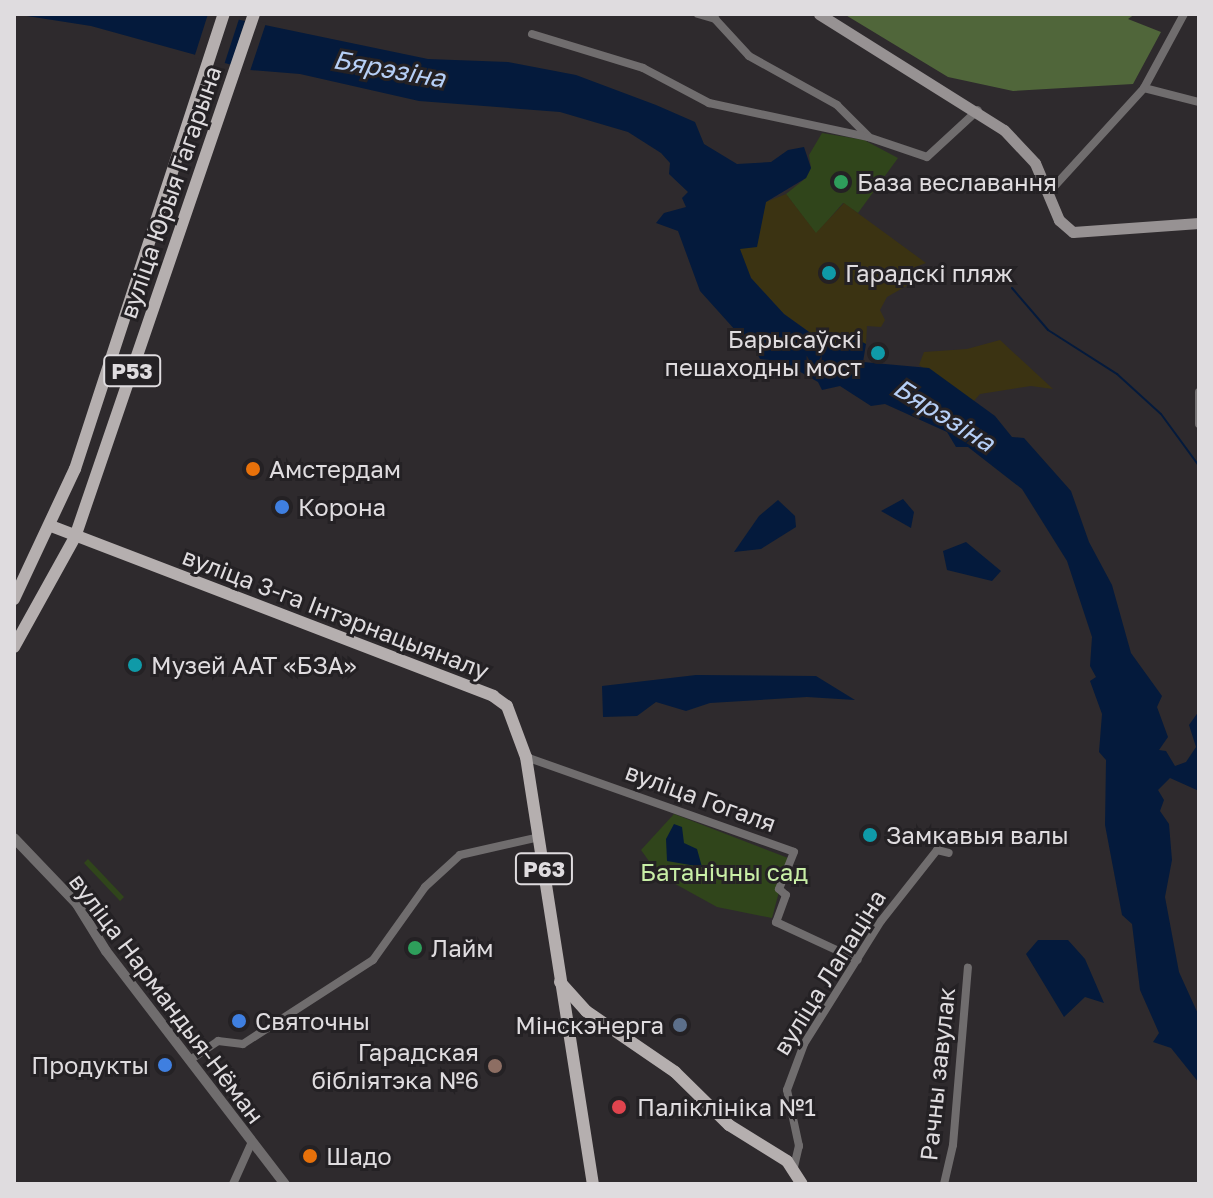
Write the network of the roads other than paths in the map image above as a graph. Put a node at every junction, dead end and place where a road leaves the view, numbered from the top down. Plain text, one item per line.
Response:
1 (224, 14) edge
2 (254, 14) edge
3 (698, 14) edge
4 (819, 14) edge
5 (1184, 14) edge
6 (532, 34) dead end
7 (1144, 88) junction
8 (1199, 102) edge
9 (978, 110) junction
10 (868, 137) junction
11 (1051, 190) junction
12 (1199, 223) edge
13 (1199, 392) edge
14 (1199, 424) edge
15 (51, 526) junction
16 (75, 537) junction
17 (14, 599) edge
18 (14, 647) edge
19 (526, 757) junction
20 (539, 837) junction
21 (14, 838) edge
22 (949, 853) dead end
23 (858, 960) junction
24 (968, 968) dead end
25 (560, 982) junction
26 (586, 1011) junction
27 (568, 1028) junction
28 (190, 1060) junction
29 (251, 1144) junction
30 (794, 1167) junction
31 (233, 1184) edge
32 (285, 1184) edge
33 (593, 1184) edge
34 (802, 1184) edge
35 (944, 1184) edge

1 - 15 main road, вуліца Юрыя Гагарына / Р53
2 - 16 main road, вуліца Юрыя Гагарына / Р53
3 - 10 street
4 - 9 main road
5 - 7 street
6 - 10 street
7 - 8 street
7 - 11 street
9 - 10 street
9 - 11 main road
11 - 12 main road
13 - 14 street
15 - 16 main road, вуліца 3-га Інтэрнацыяналу / Р63
15 - 17 main road, вуліца Юрыя Гагарына / Р53
16 - 18 main road, вуліца Юрыя Гагарына / Р53
16 - 19 main road, вуліца 3-га Інтэрнацыяналу / Р63
19 - 20 main road, вуліца 3-га Інтэрнацыяналу / Р63
19 - 23 street, вуліца Гогаля
20 - 25 main road, вуліца 3-га Інтэрнацыяналу / Р63
20 - 28 street
21 - 28 street, вуліца Нармандыя-Нёман
22 - 23 street, вуліца Лапаціна
23 - 30 street, вуліца Лапаціна
24 - 35 street, Рачны завулак
25 - 26 main road
25 - 27 main road, вуліца 3-га Інтэрнацыяналу / Р63
26 - 27 main road
26 - 30 main road
27 - 33 main road, вуліца 3-га Інтэрнацыяналу / Р63
28 - 29 street, вуліца Нармандыя-Нёман
29 - 31 street
29 - 32 street, вуліца Нармандыя-Нёман
30 - 34 main road, вуліца Лапаціна

